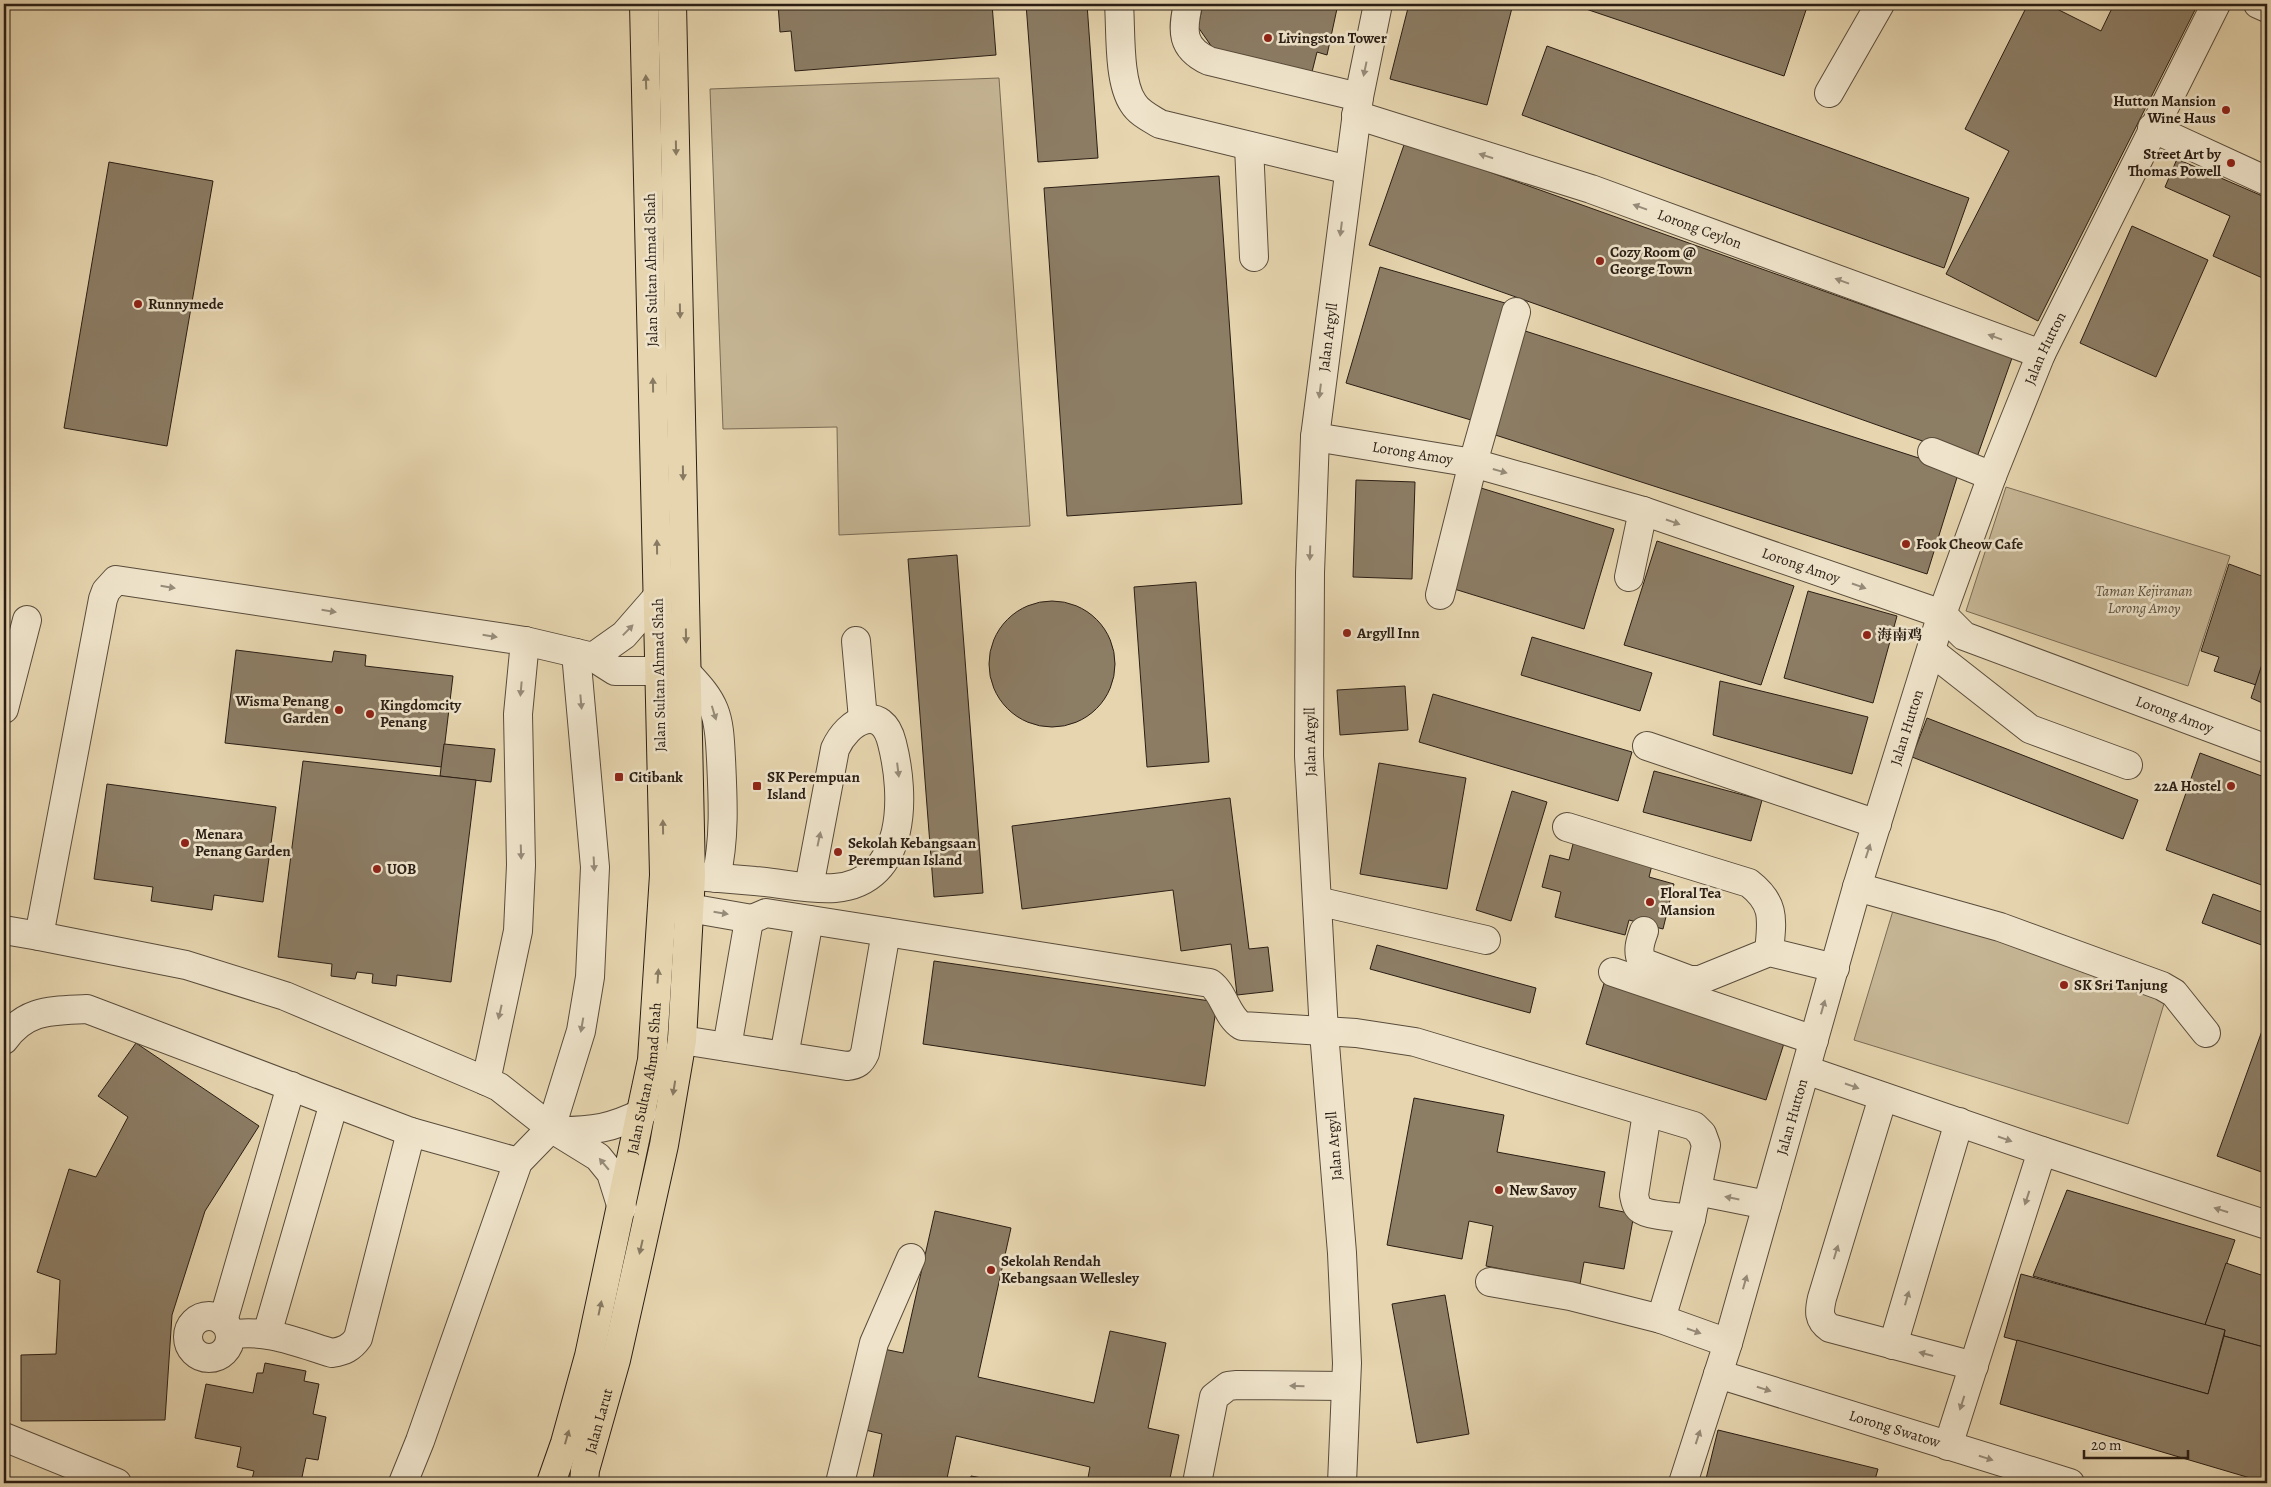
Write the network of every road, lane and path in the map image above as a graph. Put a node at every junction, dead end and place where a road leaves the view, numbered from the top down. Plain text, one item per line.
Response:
1 (644, 4) edge
2 (672, 4) edge
3 (1119, 4) edge
4 (1188, 4) edge
5 (1378, 4) edge
6 (1880, 4) edge
7 (2216, 4) edge
8 (2258, 4) edge
9 (2267, 8) edge
10 (1829, 93) dead end
11 (1357, 106) junction
12 (2152, 128) junction
13 (1249, 146) junction
14 (1349, 170) junction
15 (2267, 181) edge
16 (1254, 257) dead end
17 (1516, 312) dead end
18 (2041, 354) junction
19 (1314, 437) junction
20 (1932, 452) dead end
21 (1473, 463) junction
22 (1992, 476) junction
23 (1643, 511) junction
24 (1629, 577) dead end
25 (1440, 595) dead end
26 (658, 596) junction
27 (1942, 614) junction
28 (27, 620) dead end
29 (525, 641) junction
30 (856, 641) dead end
31 (1932, 652) junction
32 (585, 655) junction
33 (659, 671) junction
34 (4, 709) edge
35 (863, 719) junction
36 (1647, 746) dead end
37 (2267, 750) edge
38 (2128, 765) dead end
39 (1877, 824) junction
40 (1567, 827) dead end
41 (664, 875) junction
42 (704, 877) junction
43 (808, 887) junction
44 (1856, 887) junction
45 (1317, 901) junction
46 (689, 908) junction
47 (752, 919) junction
48 (809, 920) junction
49 (4, 930) edge
50 (1644, 931) dead end
51 (886, 932) junction
52 (40, 936) junction
53 (1486, 940) dead end
54 (1769, 952) junction
55 (1835, 968) junction
56 (1613, 972) dead end
57 (1324, 1032) junction
58 (2206, 1032) dead end
59 (4, 1040) edge
60 (682, 1040) junction
61 (1814, 1040) junction
62 (728, 1047) junction
63 (784, 1056) junction
64 (1806, 1070) junction
65 (486, 1081) junction
66 (291, 1086) junction
67 (1883, 1096) junction
68 (334, 1103) junction
69 (642, 1113) junction
70 (1647, 1113) junction
71 (1959, 1122) junction
72 (556, 1130) junction
73 (411, 1132) junction
74 (2042, 1151) junction
75 (518, 1162) junction
76 (1697, 1191) junction
77 (1767, 1205) junction
78 (622, 1208) junction
79 (1691, 1219) junction
80 (2267, 1225) edge
81 (911, 1258) dead end
82 (1490, 1282) dead end
83 (1661, 1319) junction
84 (268, 1334) junction
85 (1728, 1343) junction
86 (1893, 1345) junction
87 (616, 1360) joint
88 (1974, 1366) junction
89 (1718, 1374) junction
90 (1346, 1386) junction
91 (4, 1438) edge
92 (1948, 1446) junction
93 (117, 1483) edge
94 (403, 1483) edge
95 (551, 1483) edge
96 (584, 1483) edge
97 (840, 1483) edge
98 (1197, 1483) edge
99 (1342, 1483) edge
100 (1683, 1483) edge
101 (2070, 1483) edge

26 -> 1 main road, Jalan Sultan Ahmad Shah
2 -> 42 main road, Jalan Sultan Ahmad Shah
3 - 13 street
4 - 11 street, Lorong Ceylon
5 -> 11 street, Jalan Argyll
6 - 10 street
7 - 12 street, Jalan Hutton
8 - 9 street
11 - 14 street, Jalan Argyll
18 -> 11 street, Lorong Ceylon
12 - 15 street
12 - 18 street, Jalan Hutton
13 - 14 street
13 - 16 street
14 -> 19 street, Jalan Argyll
17 - 21 street
18 - 22 street, Jalan Hutton
19 - 21 street, Lorong Amoy
19 -> 45 street, Jalan Argyll
20 - 22 street
21 -> 23 street, Lorong Amoy
21 - 25 street
22 - 27 street, Jalan Hutton
23 - 24 street
23 -> 27 street, Lorong Amoy
32 -> 26 street
26 - 33 main road, Jalan Sultan Ahmad Shah
27 - 31 street, Jalan Hutton
27 - 37 street, Lorong Amoy
28 - 34 street
29 - 32 street
52 -> 29 street
29 -> 65 street
30 - 35 street
31 - 38 street
31 - 39 street, Jalan Hutton
32 - 33 street
32 -> 72 street
41 -> 33 main road, Jalan Sultan Ahmad Shah
43 -> 35 street
35 -> 43 street
36 - 39 street
44 -> 39 street, Jalan Hutton
40 - 54 street
41 - 42 street
69 -> 41 main road, Jalan Sultan Ahmad Shah
42 - 43 street
42 - 46 main road, Jalan Sultan Ahmad Shah
44 - 55 street, Jalan Hutton
44 - 58 street
45 - 53 street
45 - 57 street, Jalan Argyll
46 -> 47 street
46 - 60 main road, Jalan Sultan Ahmad Shah
47 - 48 street
47 - 62 street
48 - 51 street
48 - 63 street
49 - 52 street
50 - 54 street
51 - 57 street
51 - 63 street
52 - 65 street
54 - 55 street
61 -> 55 street, Jalan Hutton
56 - 61 street
57 - 70 street
57 - 90 street, Jalan Argyll
59 - 66 street
60 - 62 street
60 -> 87 main road, Jalan Sultan Ahmad Shah
61 - 64 street, Jalan Hutton
62 - 63 street
64 -> 67 street
64 - 77 street, Jalan Hutton
65 - 72 street
66 - 68 street
66 - 84 street
67 - 71 street
86 -> 67 street
68 - 73 street
68 - 84 street
69 - 72 street
69 - 78 main road, Jalan Sultan Ahmad Shah
70 - 76 street
70 - 79 street
71 -> 74 street
86 -> 71 street
72 - 75 street
78 -> 72 street
73 - 75 street
73 - 84 street
80 -> 74 street
74 -> 88 street
75 - 94 street
77 -> 76 street
76 - 79 street
85 -> 77 street, Jalan Hutton
95 -> 78 main road, Jalan Sultan Ahmad Shah
79 - 83 street
81 - 97 street
82 - 83 street
83 -> 85 street
85 - 89 street, Jalan Hutton
88 -> 86 street
87 - 96 main road, Jalan Larut
88 -> 92 street
89 -> 92 street, Lorong Swatow
100 -> 89 street, Jalan Hutton
90 -> 98 street
90 - 99 street, Jalan Argyll
91 - 93 street
92 -> 101 street, Lorong Swatow

